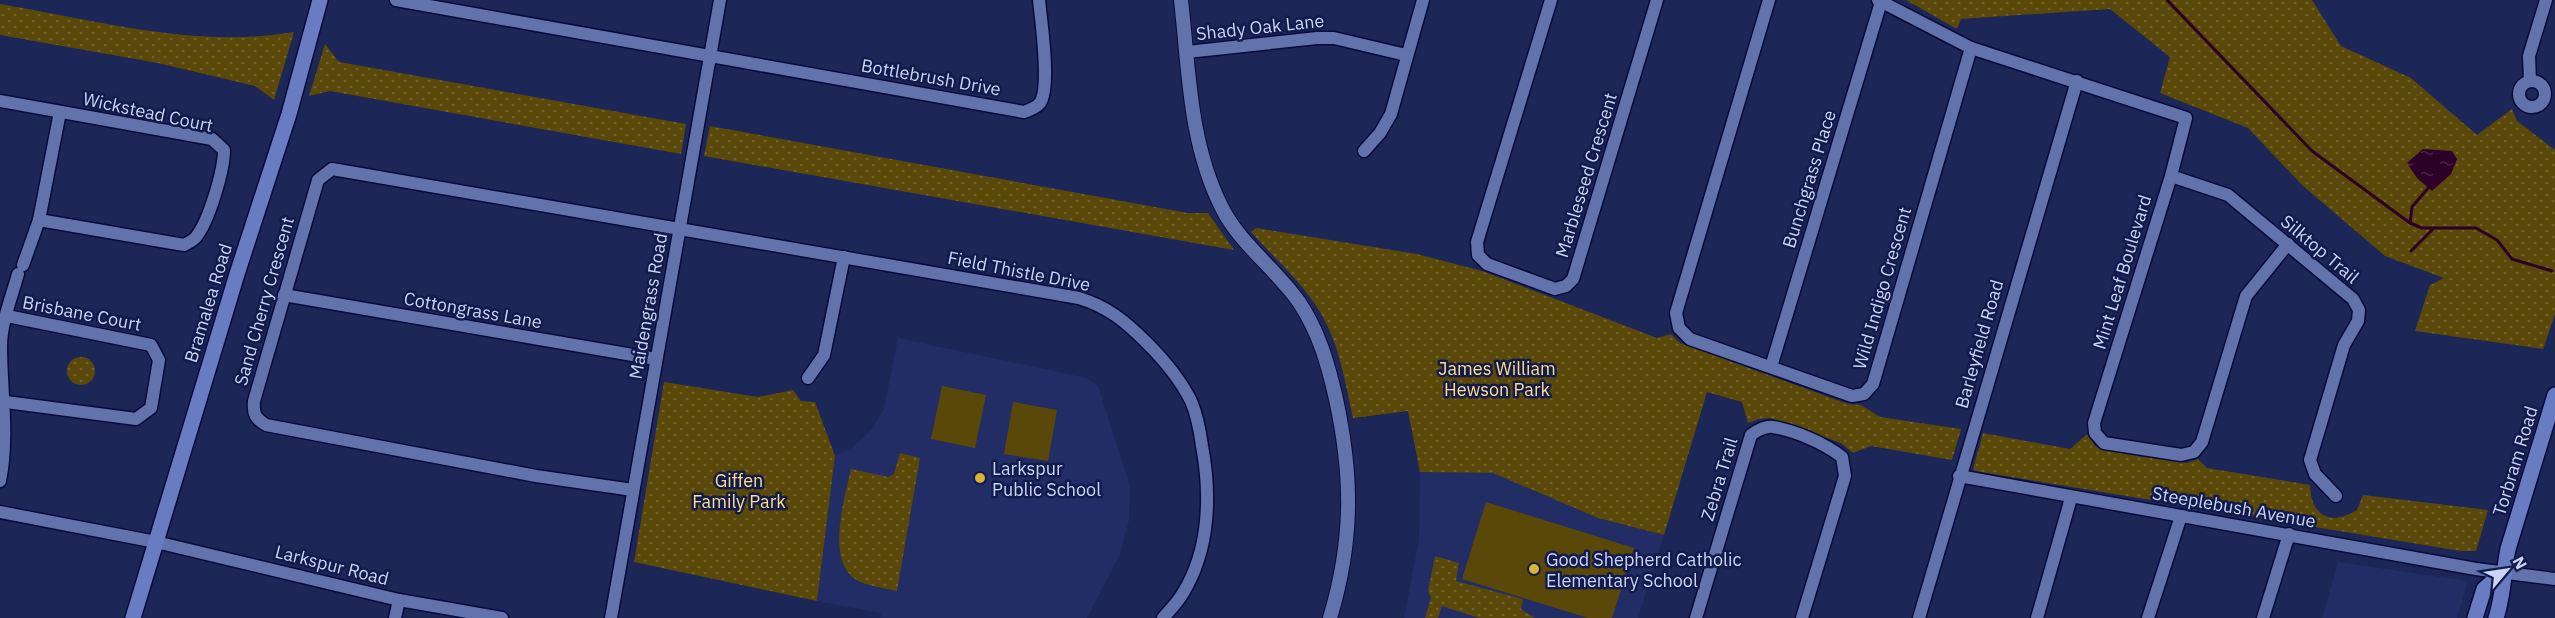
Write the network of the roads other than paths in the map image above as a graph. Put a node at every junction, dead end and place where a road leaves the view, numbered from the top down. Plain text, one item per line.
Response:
1 (320, 0) edge
2 (396, 0) edge
3 (720, 0) edge
4 (1039, 0) edge
5 (1181, 0) edge
6 (1423, 0) edge
7 (1551, 0) edge
8 (1657, 0) edge
9 (1769, 0) edge
10 (2546, 0) edge
11 (1880, 1) edge
12 (1971, 48) junction
13 (1187, 52) junction
14 (710, 55) junction
15 (1406, 56) junction
16 (2077, 81) junction
17 (2530, 81) dead end
18 (0, 100) edge
19 (60, 112) junction
20 (1364, 151) dead end
21 (2171, 176) junction
22 (39, 220) junction
23 (680, 228) junction
24 (2288, 244) junction
25 (844, 257) junction
26 (20, 269) joint
27 (284, 295) junction
28 (7, 316) junction
29 (656, 359) junction
30 (1771, 367) junction
31 (808, 378) dead end
32 (2555, 395) edge
33 (6, 402) junction
34 (1959, 476) junction
35 (0, 481) edge
36 (633, 490) junction
37 (2336, 496) dead end
38 (2071, 498) junction
39 (0, 512) edge
40 (2181, 516) junction
41 (2289, 534) junction
42 (156, 542) junction
43 (2503, 573) junction
44 (2555, 579) edge
45 (399, 600) junction
46 (133, 618) edge
47 (395, 618) edge
48 (502, 618) edge
49 (611, 618) edge
50 (1163, 618) edge
51 (1330, 618) edge
52 (1695, 618) edge
53 (1802, 618) edge
54 (1919, 618) edge
55 (2037, 618) edge
56 (2148, 618) edge
57 (2263, 618) edge
58 (2475, 618) edge
59 (2496, 618) edge

1 - 42 main road, Bramalea Road
2 - 14 street, Bottlebrush Drive
3 - 14 street, Maidengrass Road
4 - 14 street, Bottlebrush Drive
5 - 13 street
6 - 15 street
7 - 8 street, Marbleseed Crescent
9 - 30 street, Wild Indigo Crescent
10 - 17 street
11 - 12 street, Mint Leaf Boulevard
11 - 30 street, Bunchgrass Place
12 - 16 street, Mint Leaf Boulevard
12 - 30 street, Wild Indigo Crescent
13 - 15 street, Shady Oak Lane
13 - 51 street
14 - 23 street, Maidengrass Road
15 - 20 street
16 - 21 street, Mint Leaf Boulevard
16 - 34 street, Barleyfield Road
18 - 19 street, Wickstead Court
19 - 22 street, Wickstead Court
19 - 22 street, Wickstead Court
21 - 24 street, Silktop Trail
21 - 24 street, Mint Leaf Boulevard
22 - 26 street, Wickstead Court
23 - 25 street, Field Thistle Drive
23 - 27 street, Sand Cherry Crescent
23 - 29 street, Maidengrass Road
24 - 37 street, Silktop Trail
25 - 31 street
25 - 50 street, Field Thistle Drive
26 - 28 street, Brisbane Court
27 - 29 street, Cottongrass Lane
27 - 36 street, Sand Cherry Crescent
28 - 33 street, Brisbane Court
28 - 33 street, Brisbane Court
29 - 36 street, Maidengrass Road
32 - 43 main road, Torbram Road
33 - 35 street, Brisbane Court
34 - 38 street, Steeplebush Avenue
34 - 54 street, Barleyfield Road
36 - 49 street, Maidengrass Road
38 - 40 street, Steeplebush Avenue
38 - 55 street
39 - 42 street, Larkspur Road
40 - 41 street, Steeplebush Avenue
40 - 56 street
41 - 43 street, Steeplebush Avenue
41 - 57 street
42 - 45 street, Larkspur Road
42 - 46 main road, Bramalea Road
43 - 44 street, Steeplebush Avenue
43 - 58 main road, Torbram Road
43 - 59 main road, Torbram Road
45 - 47 street
45 - 48 street, Larkspur Road
52 - 53 street, Zebra Trail

